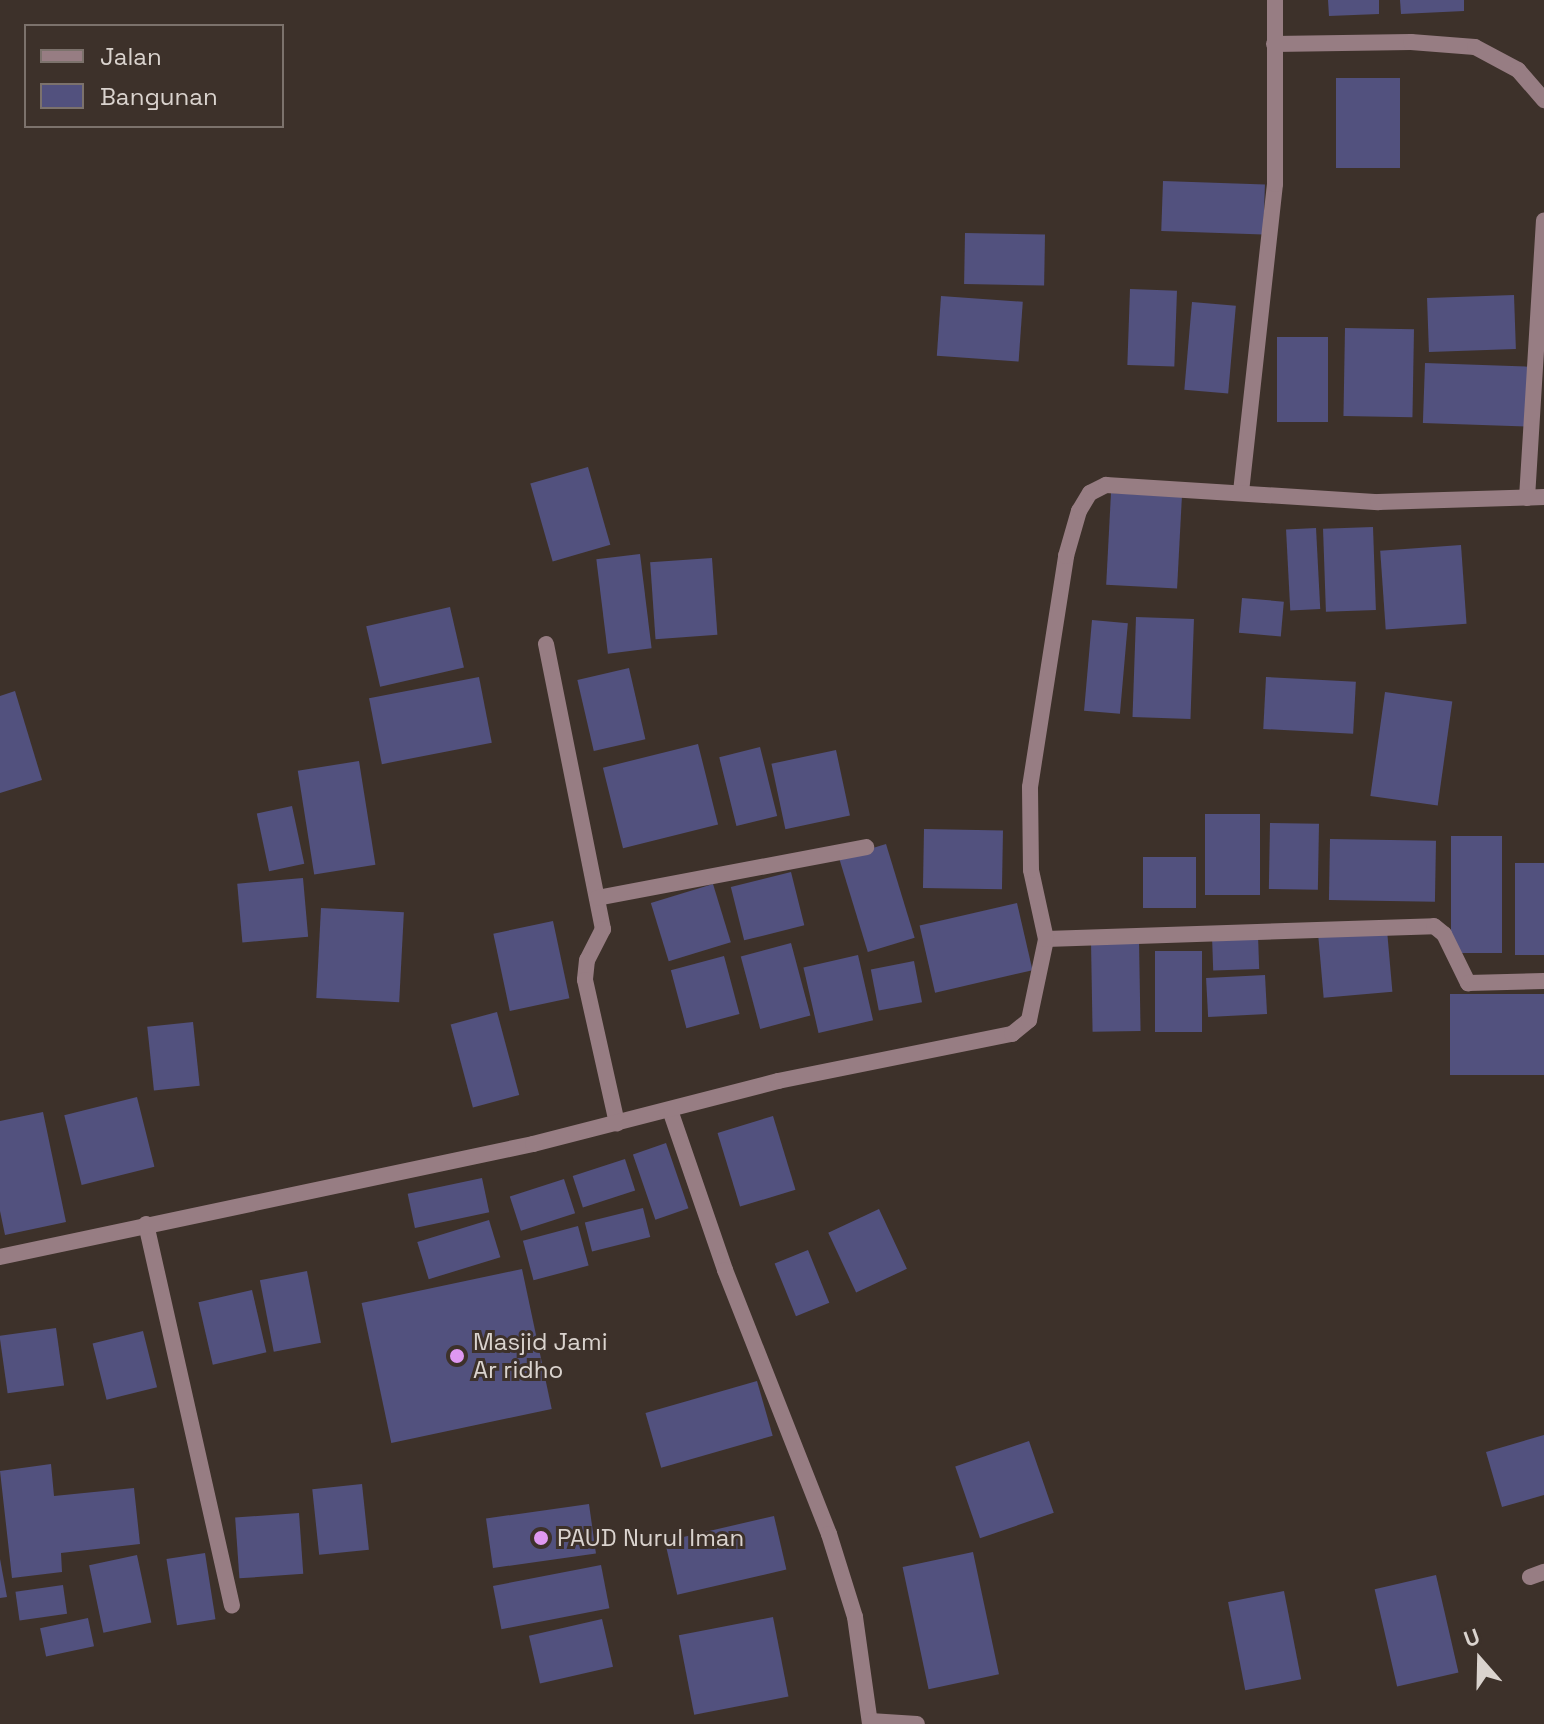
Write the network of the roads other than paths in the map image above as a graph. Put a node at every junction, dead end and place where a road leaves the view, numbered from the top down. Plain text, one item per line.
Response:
1 (1275, 0) edge
2 (1274, 44) junction
3 (1544, 100) edge
4 (1544, 221) edge
5 (1241, 492) junction
6 (1536, 498) edge
7 (546, 644) dead end
8 (866, 847) dead end
9 (597, 898) junction
10 (1046, 939) junction
11 (1544, 981) edge
12 (670, 1110) junction
13 (617, 1123) junction
14 (146, 1224) junction
15 (0, 1257) edge
16 (232, 1605) dead end
17 (870, 1722) edge
18 (917, 1724) edge

1 - 2 street
2 - 3 street
2 - 5 street
4 - 6 street
5 - 6 street
5 - 10 street
7 - 9 street
8 - 9 street
9 - 13 street
10 - 11 street
10 - 12 street
12 - 13 street
12 - 17 street
13 - 14 street
14 - 15 street
14 - 16 street
17 - 18 street

